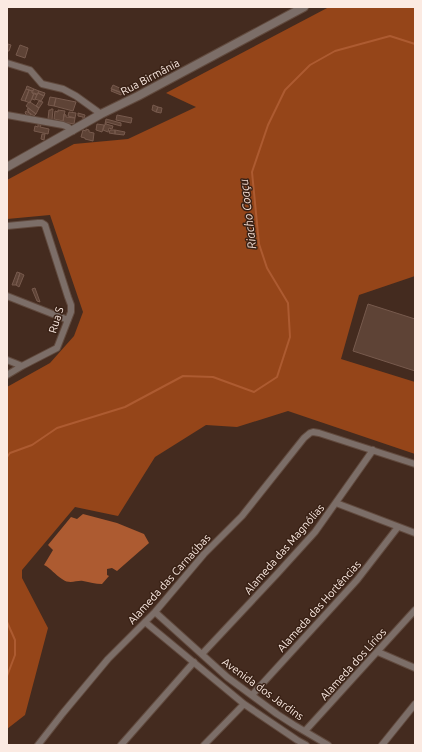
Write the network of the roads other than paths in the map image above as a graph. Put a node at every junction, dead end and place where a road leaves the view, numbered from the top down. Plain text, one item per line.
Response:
1 (304, 7) edge
2 (7, 63) edge
3 (101, 114) junction
4 (7, 115) edge
5 (72, 131) junction
6 (7, 167) edge
7 (7, 226) edge
8 (7, 296) edge
9 (68, 320) junction
10 (7, 360) edge
11 (22, 366) junction
12 (7, 375) edge
13 (373, 450) junction
14 (415, 464) edge
15 (336, 503) junction
16 (398, 527) junction
17 (415, 533) edge
18 (415, 610) edge
19 (155, 612) junction
20 (145, 622) junction
21 (378, 652) junction
22 (202, 654) junction
23 (194, 662) junction
24 (415, 668) edge
25 (227, 677) junction
26 (221, 684) junction
27 (252, 695) junction
28 (244, 704) junction
29 (415, 704) edge
30 (278, 714) junction
31 (272, 723) junction
32 (305, 731) junction
33 (297, 740) junction
34 (38, 745) edge
35 (121, 745) edge
36 (204, 745) edge
37 (292, 745) edge
38 (306, 745) edge
39 (328, 745) edge
40 (382, 745) edge

1 - 3 street, Rua Birmânia
2 - 3 street
3 - 5 street, Rua Birmânia
4 - 5 street
5 - 6 street, Rua Birmânia
7 - 9 street, Rua S
8 - 9 street
9 - 11 street, Rua S
10 - 11 street
11 - 12 street, Rua S
13 - 14 street
13 - 15 street, Alameda das Magnólias
13 - 19 street, Alameda das Carnaúbas
15 - 16 street
15 - 22 street, Alameda das Magnólias
16 - 17 street
16 - 27 street, Alameda das Hortências
18 - 21 street, Alameda dos Lírios
19 - 20 street, Alameda das Carnaúbas
19 - 22 street, Avenida dos Jardins
20 - 23 street, Avenida dos Jardins
20 - 34 street, Alameda das Carnaúbas
21 - 24 street
21 - 32 street, Alameda dos Lírios
22 - 25 street, Avenida dos Jardins
23 - 26 street, Avenida dos Jardins
23 - 35 street
25 - 26 street
25 - 27 street, Avenida dos Jardins
26 - 28 street, Avenida dos Jardins
27 - 30 street, Avenida dos Jardins
28 - 31 street, Avenida dos Jardins
28 - 36 street
29 - 40 street
30 - 31 street
30 - 32 street, Avenida dos Jardins
31 - 33 street, Avenida dos Jardins
32 - 39 street, Avenida dos Jardins
33 - 37 street
33 - 38 street, Avenida dos Jardins

